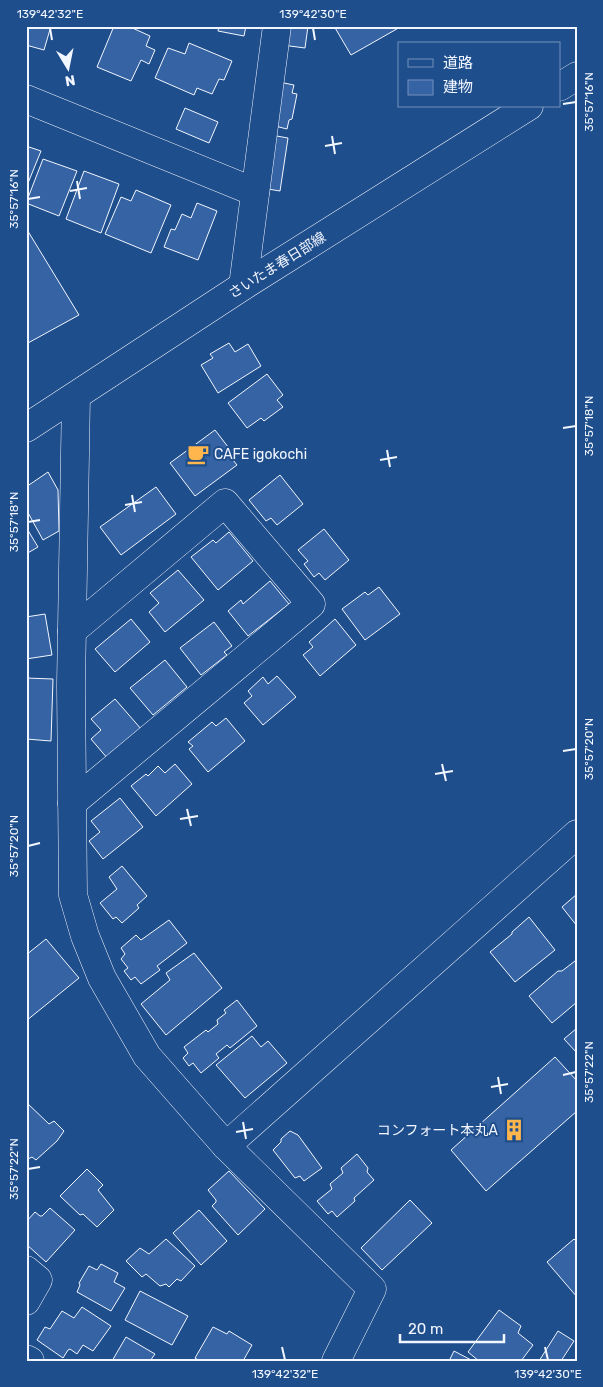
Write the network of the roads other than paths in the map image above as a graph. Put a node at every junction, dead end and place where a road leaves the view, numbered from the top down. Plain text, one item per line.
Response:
1 (277, 26) edge
2 (577, 76) edge
3 (560, 86) edge
4 (26, 99) edge
5 (526, 108) edge
6 (255, 192) junction
7 (243, 286) junction
8 (76, 396) junction
9 (26, 428) edge
10 (72, 631) junction
11 (72, 803) junction
12 (577, 834) edge
13 (226, 1146) junction
14 (26, 1270) edge
15 (26, 1301) edge
16 (26, 1359) edge
17 (30, 1361) edge
18 (336, 1361) edge

1 - 6 street
2 - 3 street
4 - 6 street
5 - 7 street, さいたま春日部線
6 - 7 street
7 - 8 street, さいたま春日部線
8 - 9 street, さいたま春日部線
8 - 10 street
10 - 11 street
10 - 11 street
11 - 13 street
12 - 13 street
13 - 18 street
14 - 15 street
16 - 17 street

